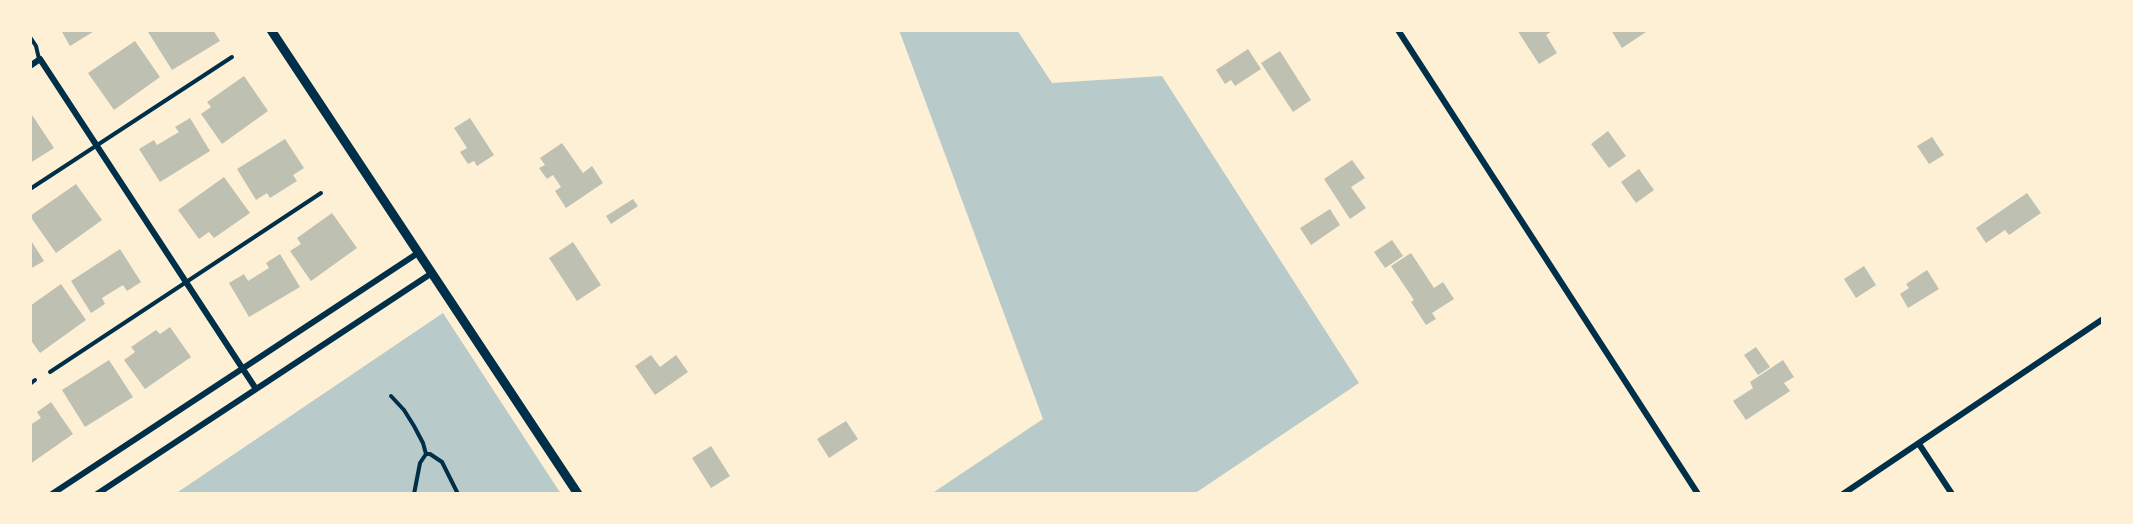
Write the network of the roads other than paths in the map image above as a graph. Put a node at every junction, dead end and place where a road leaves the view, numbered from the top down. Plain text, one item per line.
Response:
1 (271, 30) edge
2 (1398, 30) edge
3 (30, 37) edge
4 (231, 57) dead end
5 (40, 59) junction
6 (30, 66) edge
7 (95, 147) junction
8 (30, 189) edge
9 (321, 193) dead end
10 (418, 253) junction
11 (432, 273) junction
12 (185, 283) junction
13 (2103, 319) edge
14 (242, 369) junction
15 (50, 372) dead end
16 (35, 380) dead end
17 (30, 384) edge
18 (256, 389) junction
19 (391, 396) dead end
20 (1919, 444) junction
21 (426, 454) junction
22 (52, 494) edge
23 (97, 494) edge
24 (414, 494) edge
25 (458, 494) edge
26 (578, 494) edge
27 (1698, 494) edge
28 (1843, 494) edge
29 (1952, 494) edge

1 - 10 street
2 - 27 street
3 - 5 lane
4 - 7 lane
5 - 6 street
5 - 7 street
7 - 8 lane
7 - 12 street
9 - 12 lane
10 - 11 street
10 - 14 street
11 - 18 street
11 - 26 street
12 - 14 street
12 - 15 lane
13 - 20 street
14 - 18 street
14 - 22 street
16 - 17 lane
18 - 23 street
19 - 21 lane
20 - 28 street
20 - 29 street
21 - 24 lane
21 - 25 lane

